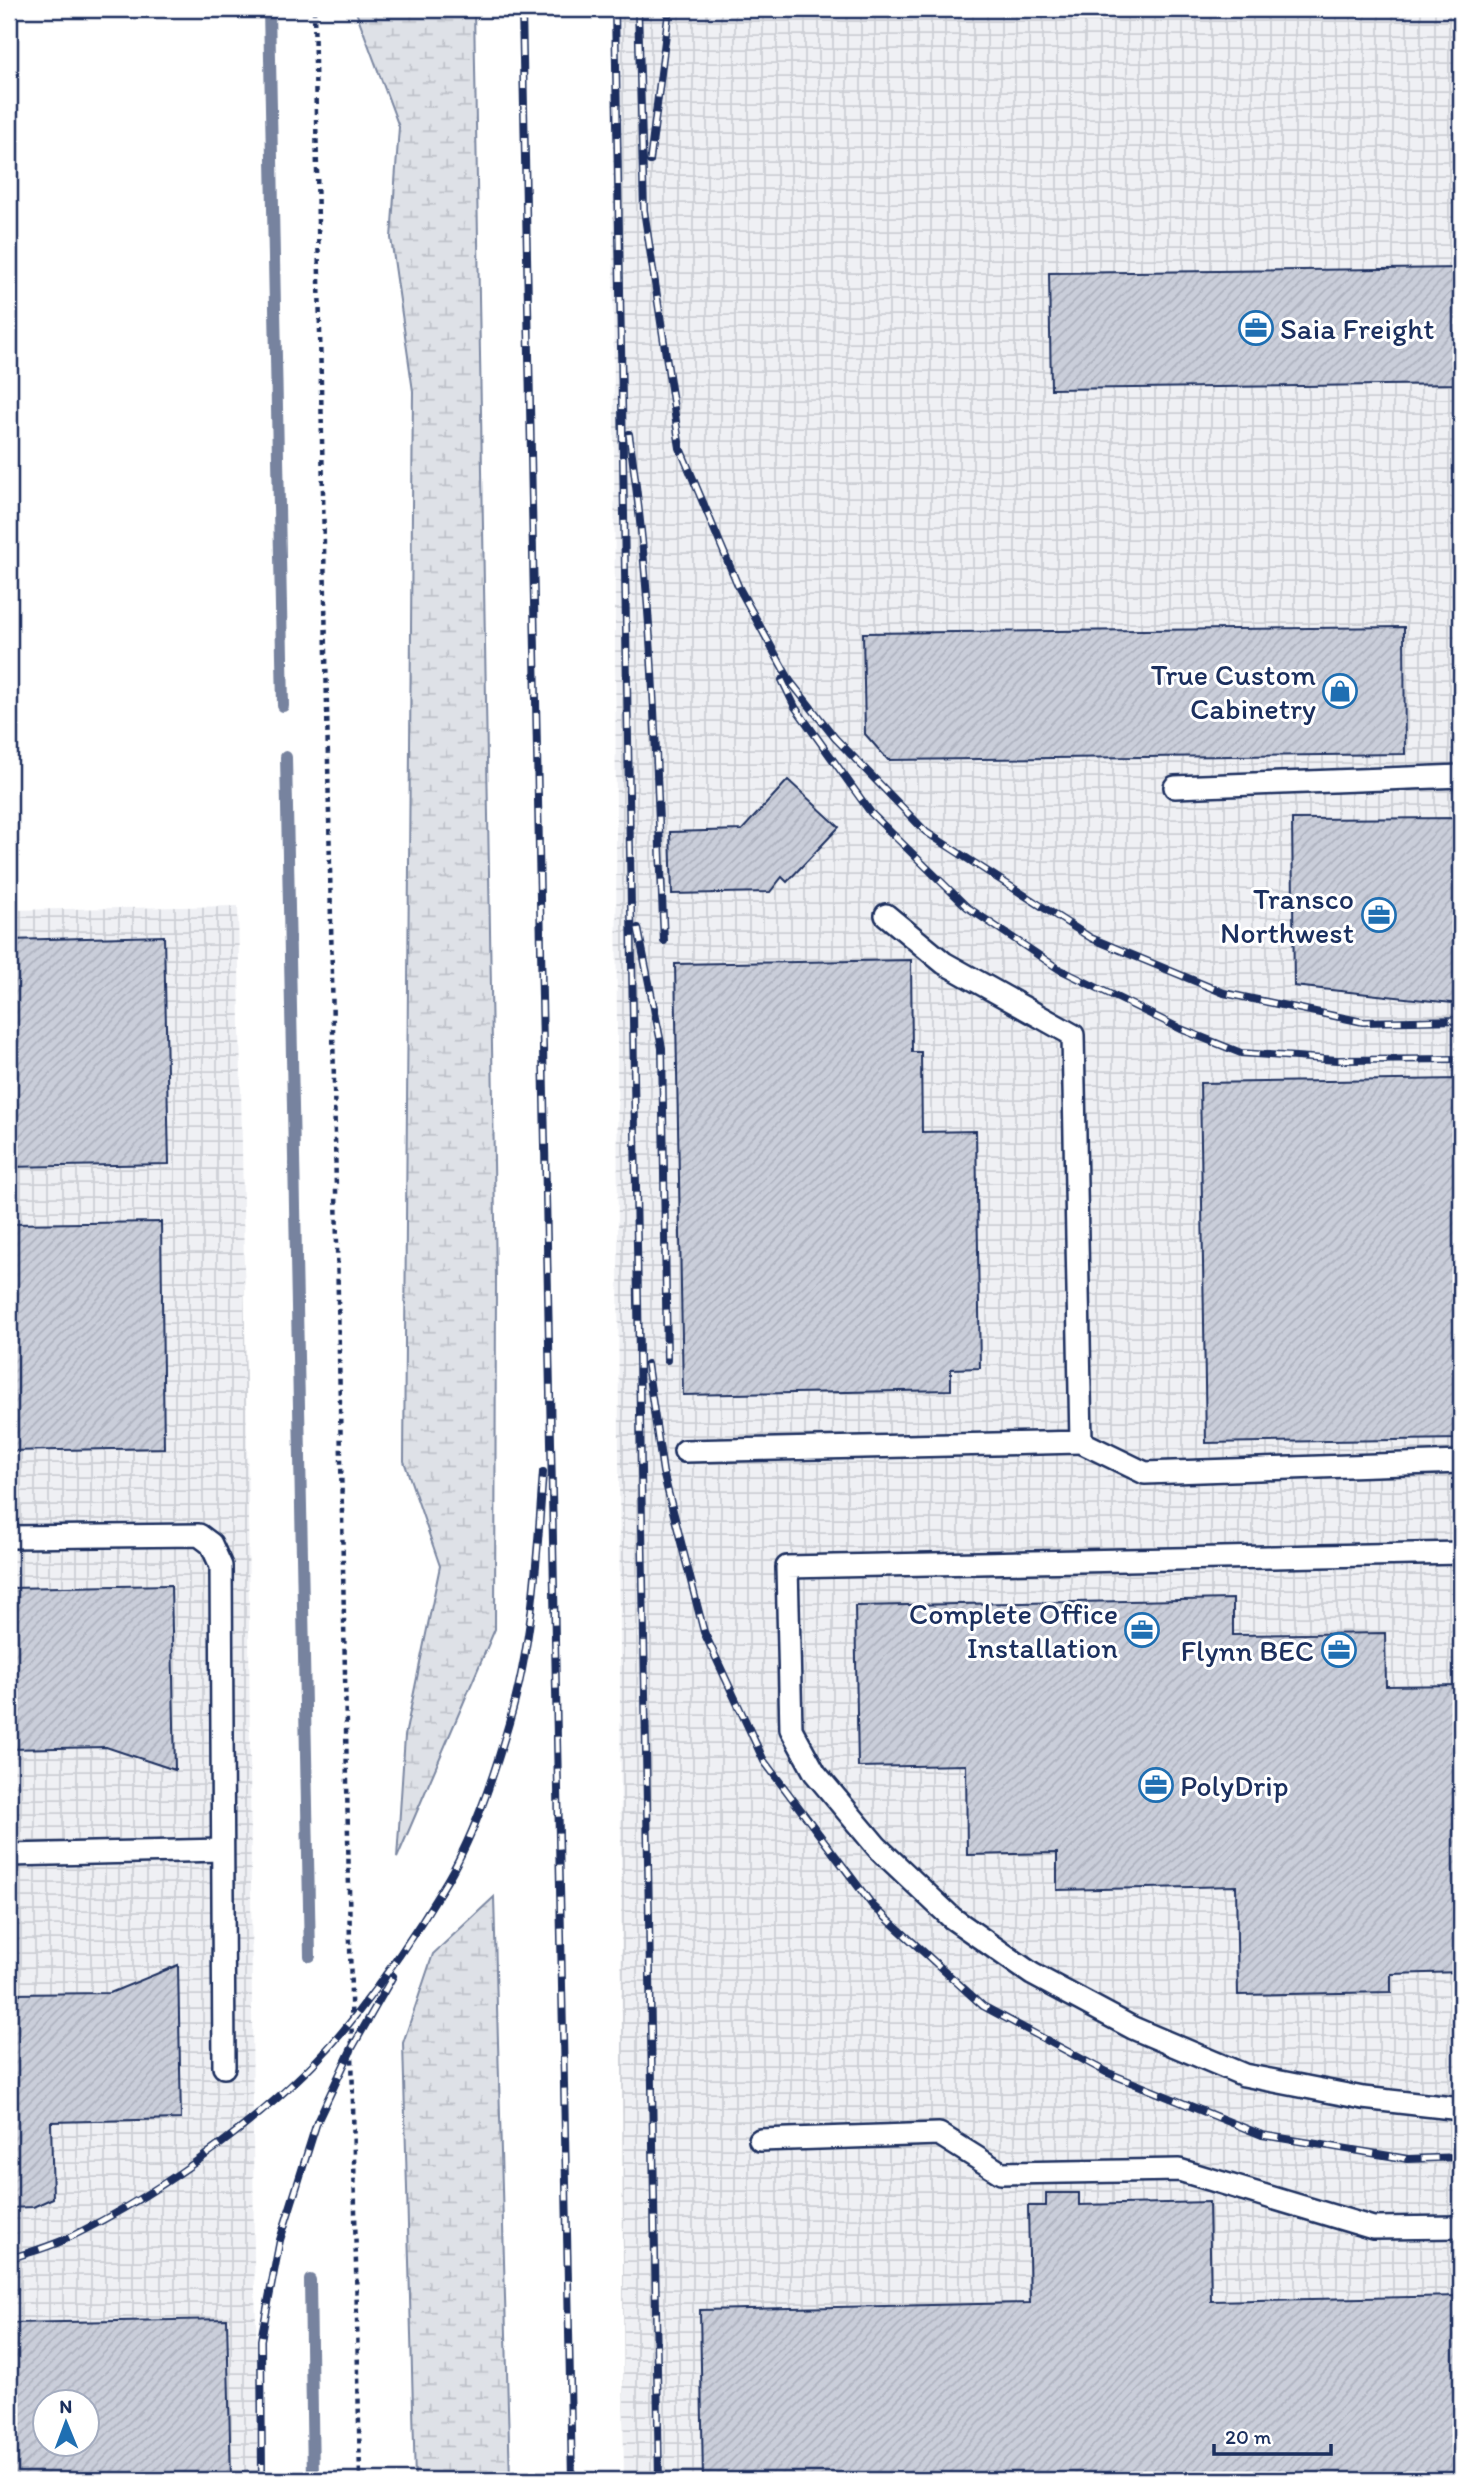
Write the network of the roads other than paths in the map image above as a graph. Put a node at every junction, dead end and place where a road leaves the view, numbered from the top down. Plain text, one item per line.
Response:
1 (1461, 776) edge
2 (1175, 787) dead end
3 (886, 915) dead end
4 (1081, 1442) junction
5 (685, 1451) dead end
6 (1461, 1462) edge
7 (9, 1537) edge
8 (1461, 1553) edge
9 (222, 1850) junction
10 (9, 1855) edge
11 (224, 2067) dead end
12 (1461, 2109) edge
13 (760, 2140) dead end
14 (1461, 2227) edge

1 - 2 lane
3 - 4 lane
4 - 5 lane
4 - 6 lane
7 - 9 lane
8 - 12 lane
9 - 10 lane
9 - 11 lane
13 - 14 lane

